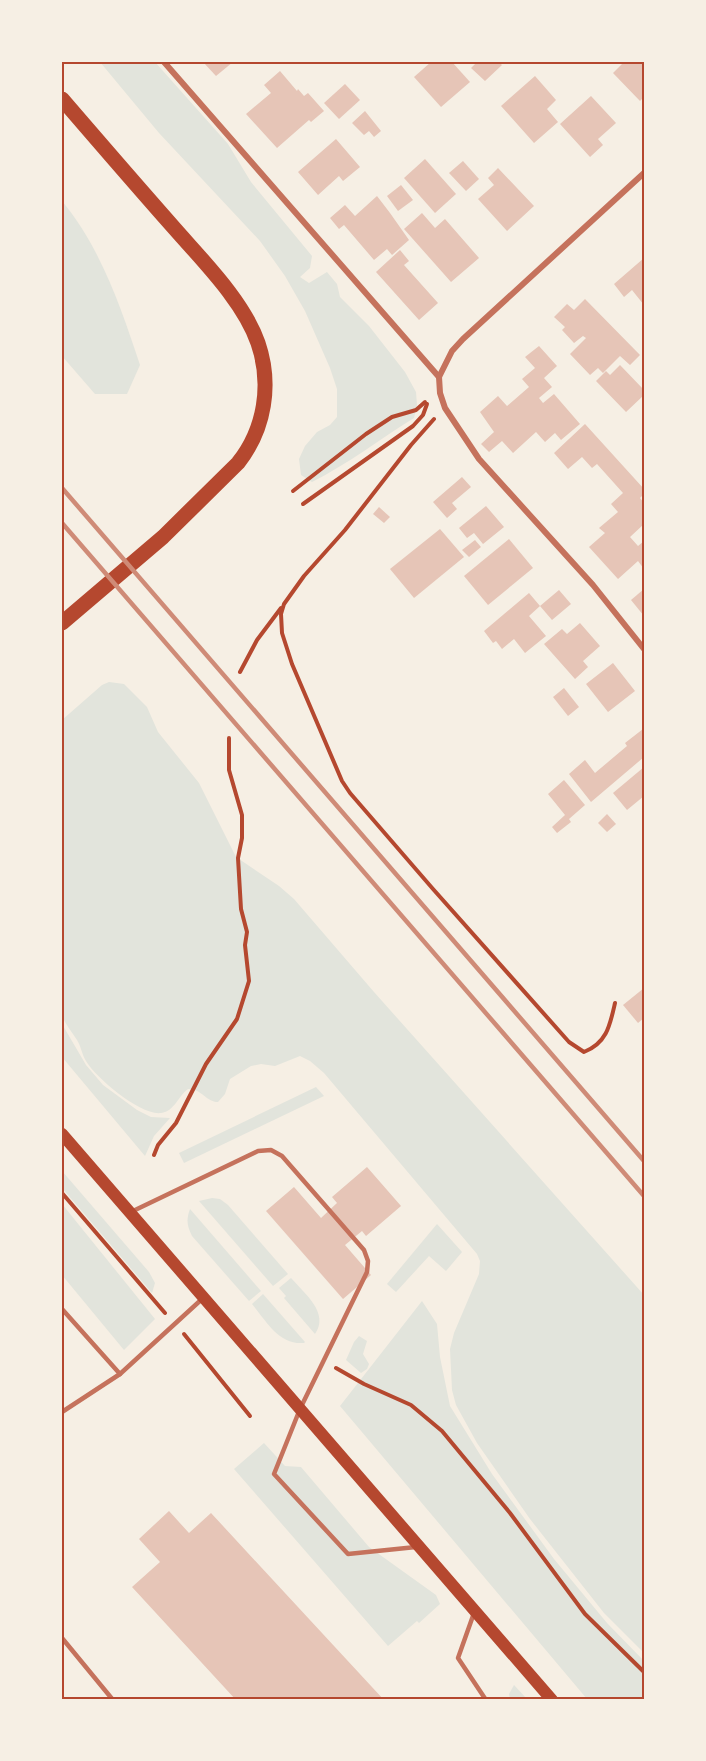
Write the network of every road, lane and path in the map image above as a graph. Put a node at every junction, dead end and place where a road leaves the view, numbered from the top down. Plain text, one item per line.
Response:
1 (164, 62) edge
2 (62, 99) edge
3 (645, 173) edge
4 (439, 377) junction
5 (429, 399) dead end
6 (445, 408) junction
7 (413, 426) dead end
8 (293, 491) dead end
9 (303, 504) dead end
10 (284, 604) junction
11 (62, 623) edge
12 (645, 649) edge
13 (240, 672) dead end
14 (229, 738) dead end
15 (615, 1003) dead end
16 (62, 1134) edge
17 (154, 1155) dead end
18 (62, 1193) edge
19 (130, 1213) junction
20 (204, 1298) junction
21 (62, 1309) edge
22 (175, 1324) junction
23 (325, 1357) junction
24 (120, 1374) junction
25 (300, 1409) junction
26 (62, 1412) edge
27 (250, 1416) dead end
28 (419, 1547) junction
29 (474, 1610) junction
30 (62, 1638) edge
31 (645, 1672) edge
32 (113, 1700) edge
33 (486, 1700) edge
34 (552, 1700) edge

1 - 4 street
2 - 11 main road
3 - 4 street
4 - 6 street
5 - 8 path
6 - 10 path
6 - 12 street
7 - 9 path
10 - 13 path
10 - 15 path
14 - 17 path
16 - 19 main road
18 - 22 path
19 - 20 main road
19 - 23 lane
20 - 22 lane
20 - 25 main road
21 - 24 lane
22 - 24 lane
22 - 27 path
23 - 25 lane
23 - 31 path
24 - 26 lane
25 - 28 main road
25 - 28 lane
28 - 29 main road
29 - 33 lane
29 - 34 main road
30 - 32 lane

